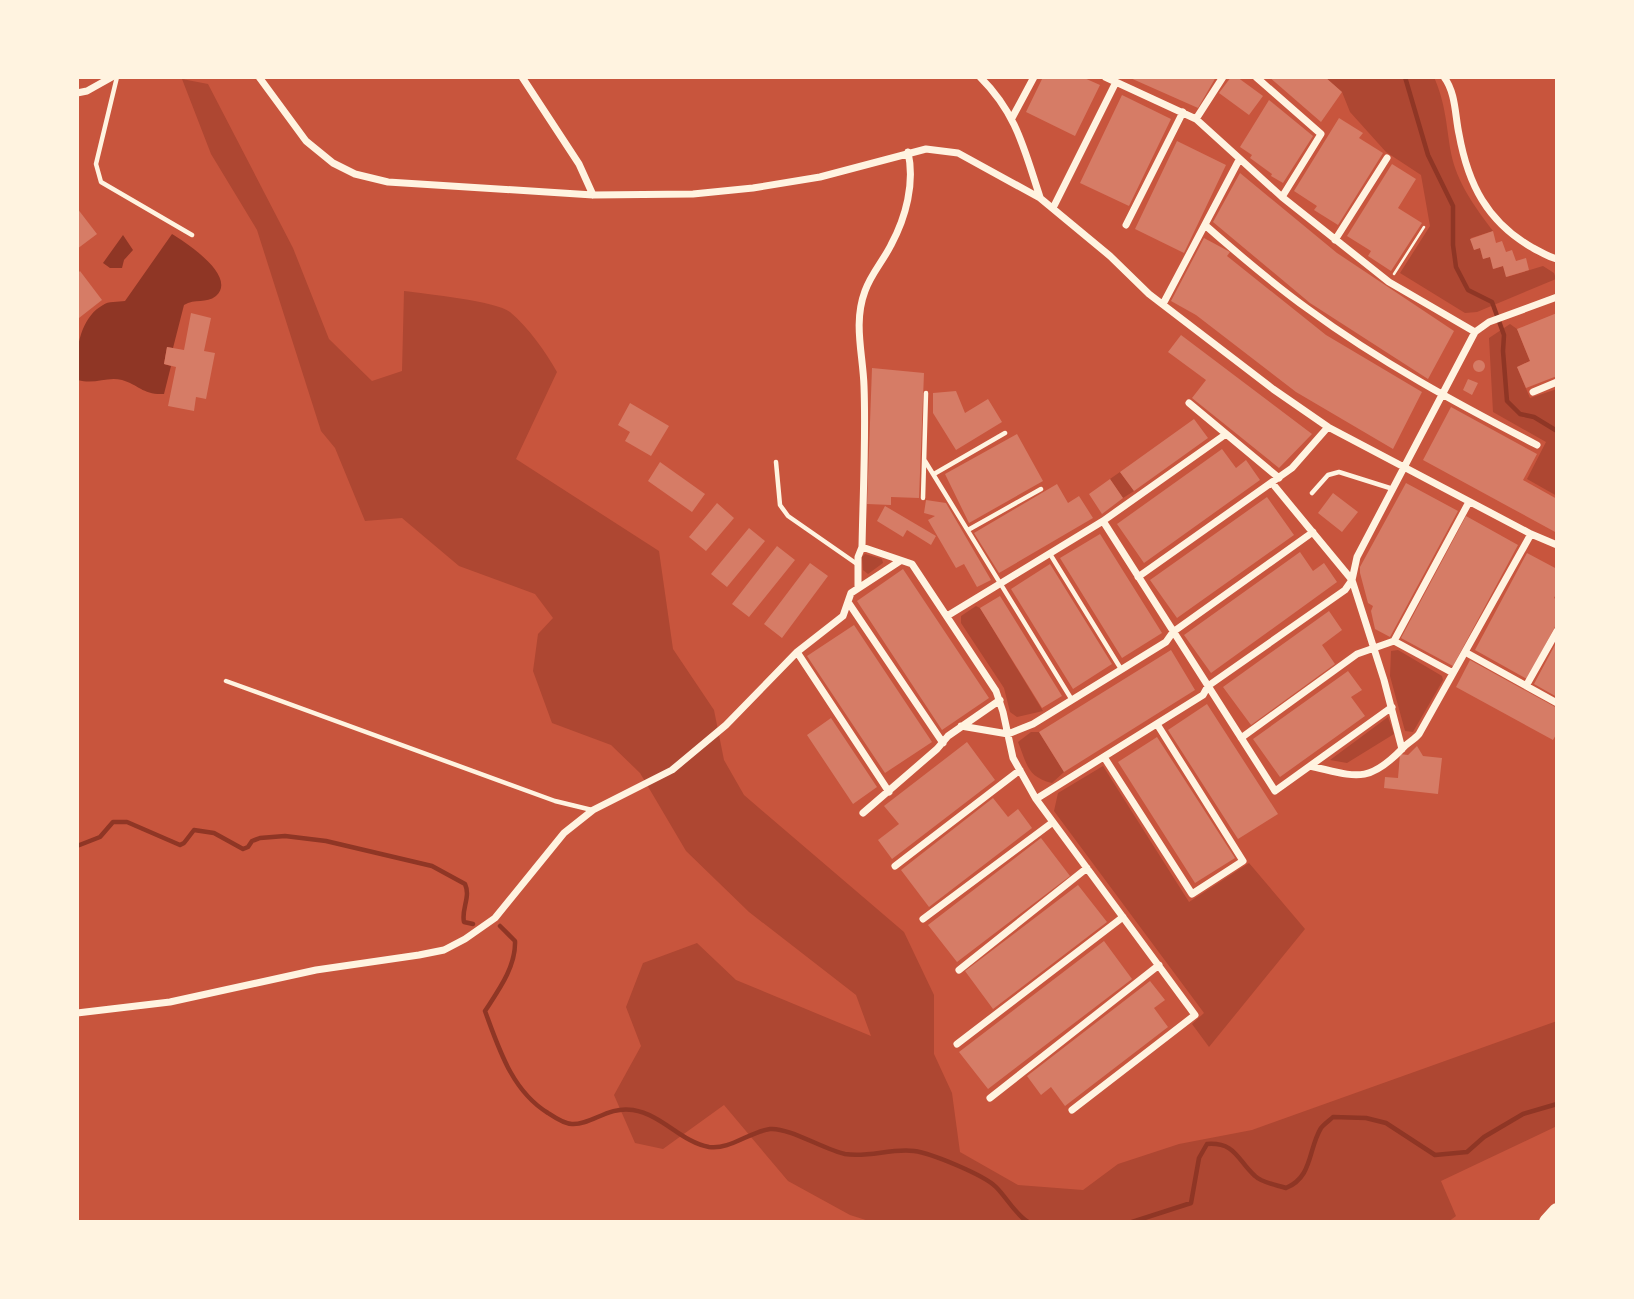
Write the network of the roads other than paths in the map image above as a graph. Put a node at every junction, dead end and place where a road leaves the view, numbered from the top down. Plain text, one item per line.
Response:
1 (114, 77) edge
2 (258, 77) edge
3 (522, 77) edge
4 (980, 77) edge
5 (1034, 77) edge
6 (1105, 77) edge
7 (1223, 77) edge
8 (1256, 77) edge
9 (1447, 79) edge
10 (1116, 82) junction
11 (77, 93) edge
12 (1183, 112) junction
13 (1012, 118) junction
14 (1196, 119) junction
15 (908, 152) junction
16 (1387, 158) dead end
17 (1240, 160) junction
18 (593, 195) junction
19 (1282, 197) junction
20 (1040, 198) junction
21 (1053, 208) junction
22 (1126, 225) dead end
23 (1205, 225) junction
24 (192, 235) dead end
25 (1335, 240) junction
26 (1557, 259) edge
27 (1557, 297) edge
28 (1163, 304) junction
29 (1482, 327) junction
30 (1557, 382) edge
31 (1533, 392) dead end
32 (926, 393) dead end
33 (1443, 396) junction
34 (1189, 403) dead end
35 (1328, 427) junction
36 (1005, 433) dead end
37 (1226, 434) junction
38 (1537, 445) dead end
39 (925, 461) junction
40 (776, 462) dead end
41 (1406, 466) junction
42 (934, 474) junction
43 (1276, 480) junction
44 (1041, 489) dead end
45 (1394, 489) junction
46 (1312, 493) dead end
47 (923, 498) dead end
48 (1469, 502) junction
49 (1103, 521) junction
50 (968, 530) junction
51 (1314, 532) junction
52 (1531, 534) junction
53 (1557, 545) edge
54 (862, 547) junction
55 (1049, 554) junction
56 (900, 561) junction
57 (858, 564) junction
58 (1138, 576) junction
59 (1352, 580) junction
60 (1001, 583) junction
61 (858, 588) junction
62 (848, 603) junction
63 (947, 616) junction
64 (1557, 631) edge
65 (1173, 632) junction
66 (1394, 641) junction
67 (1374, 648) junction
68 (797, 652) junction
69 (1465, 652) junction
70 (1121, 669) junction
71 (1453, 673) junction
72 (226, 681) dead end
73 (1208, 686) junction
74 (1526, 686) junction
75 (1000, 700) junction
76 (1072, 700) junction
77 (1557, 703) edge
78 (1392, 707) junction
79 (1157, 724) junction
80 (961, 726) junction
81 (1008, 734) junction
82 (1241, 738) junction
83 (943, 743) junction
84 (1402, 749) junction
85 (1104, 757) junction
86 (1310, 766) junction
87 (1020, 770) junction
88 (889, 792) junction
89 (1036, 799) junction
90 (593, 810) junction
91 (863, 813) dead end
92 (1053, 822) junction
93 (895, 866) dead end
94 (1087, 868) junction
95 (1123, 917) junction
96 (923, 919) dead end
97 (1159, 965) junction
98 (959, 970) dead end
99 (77, 1013) edge
100 (957, 1044) dead end
101 (990, 1098) dead end
102 (1072, 1110) dead end
103 (1557, 1211) edge
104 (1546, 1222) edge

1 - 11 street
1 - 24 lane
2 - 18 street
3 - 18 street
4 - 13 street
5 - 13 street
6 - 10 street
7 - 14 street
8 - 19 street
9 - 26 street
10 - 12 street
10 - 21 street
12 - 14 street
12 - 22 street
13 - 20 street
14 - 17 street
15 - 18 street
15 - 20 street
15 - 54 street
16 - 25 street
17 - 19 street
17 - 23 street
19 - 25 street
20 - 21 street
21 - 28 street
23 - 28 street
23 - 33 street
25 - 29 street
27 - 29 street
28 - 35 street
29 - 33 street
30 - 31 street
32 - 39 lane
33 - 38 street
33 - 41 street
34 - 37 street
35 - 41 street
35 - 43 street
36 - 42 lane
37 - 43 street
37 - 49 street
39 - 42 lane
39 - 47 lane
40 - 57 lane
41 - 45 street
41 - 48 street
42 - 50 lane
43 - 51 street
43 - 58 street
44 - 50 lane
45 - 46 lane
45 - 59 street
48 - 52 street
48 - 66 street
49 - 55 street
49 - 58 street
50 - 60 lane
51 - 59 street
51 - 65 street
52 - 53 street
52 - 69 street
54 - 56 street
54 - 57 street
55 - 60 street
55 - 70 lane
56 - 61 street
56 - 63 street
57 - 61 street
58 - 65 street
59 - 67 street
59 - 73 street
60 - 63 street
60 - 76 lane
61 - 62 street
62 - 68 street
62 - 83 street
63 - 75 street
64 - 74 street
65 - 70 street
65 - 73 street
66 - 67 street
66 - 71 street
67 - 78 street
67 - 82 street
68 - 88 street
68 - 90 street
69 - 71 street
69 - 74 street
70 - 76 street
71 - 84 street
72 - 90 lane
73 - 79 street
73 - 82 street
74 - 77 street
75 - 80 street
75 - 81 street
76 - 81 street
78 - 84 street
78 - 86 street
79 - 85 street
79 - 85 street
80 - 81 street
80 - 83 street
81 - 87 street
82 - 86 street
83 - 88 street
84 - 86 street
85 - 89 street
87 - 89 street
87 - 93 street
88 - 91 street
89 - 92 street
90 - 99 street
92 - 94 street
92 - 96 street
94 - 95 street
94 - 98 street
95 - 97 street
95 - 100 street
97 - 101 street
97 - 102 street
103 - 104 highway

